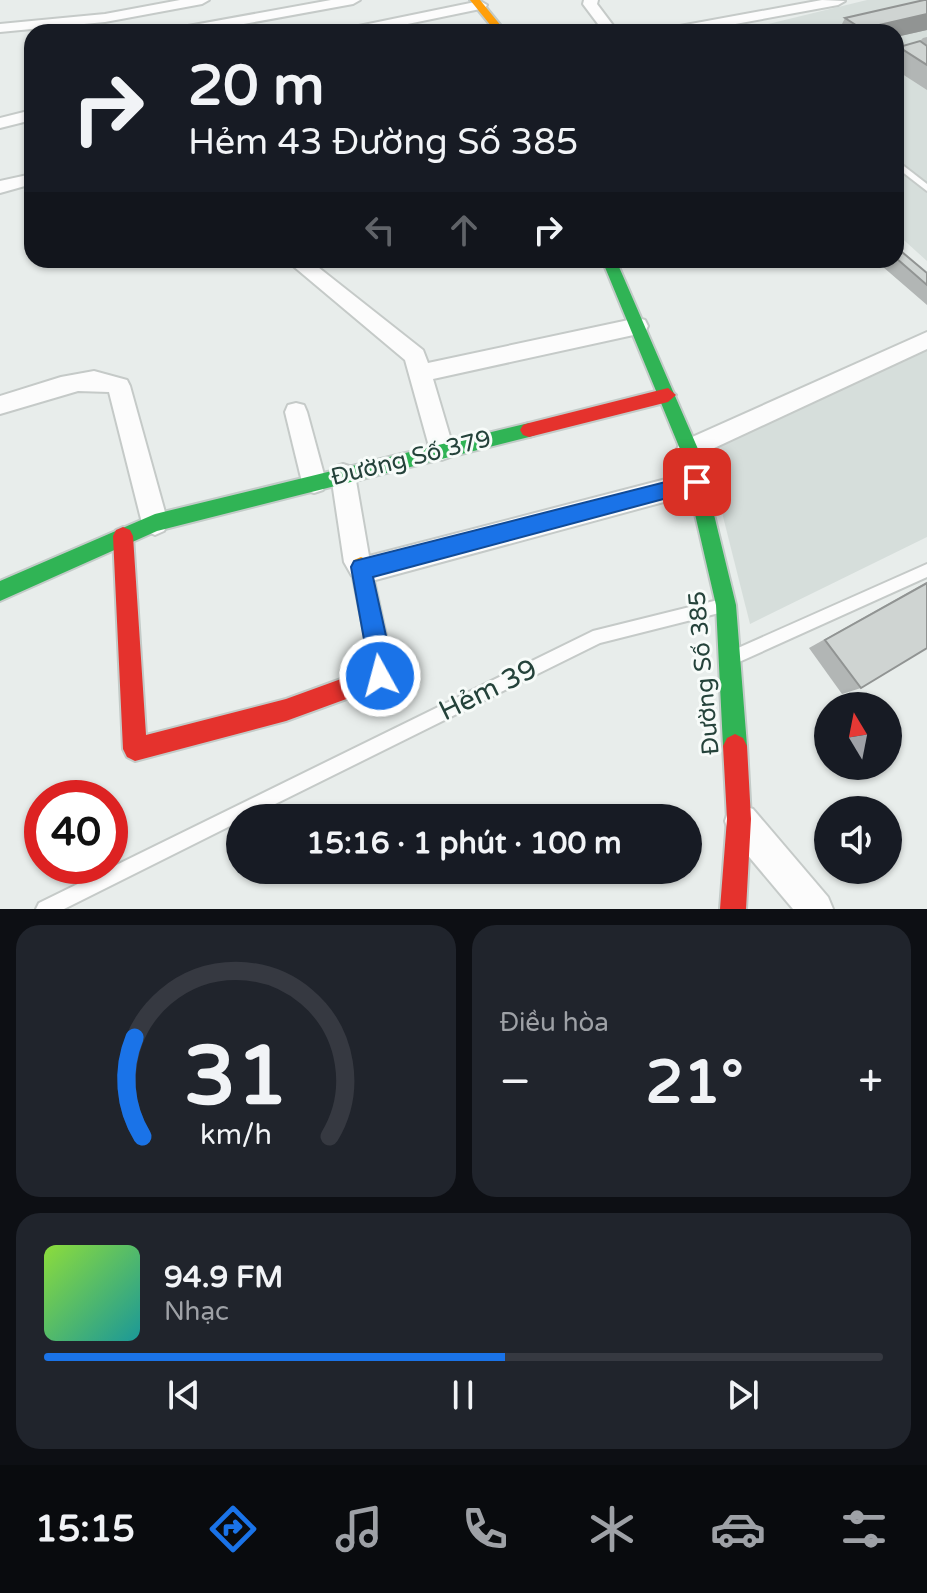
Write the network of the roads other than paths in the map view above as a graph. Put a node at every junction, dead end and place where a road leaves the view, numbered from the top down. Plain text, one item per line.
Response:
1 (202, 0) edge
2 (353, 0) edge
3 (591, 0) edge
4 (838, 1) edge
5 (478, 3) edge
6 (105, 18) junction
7 (42, 24) edge
8 (108, 24) edge
9 (221, 24) edge
10 (385, 24) edge
11 (495, 24) edge
12 (605, 24) edge
13 (744, 24) edge
14 (24, 26) edge
15 (0, 28) edge
16 (24, 117) edge
17 (0, 123) edge
18 (904, 169) edge
19 (24, 181) edge
20 (0, 187) edge
21 (927, 188) edge
22 (306, 268) edge
23 (613, 268) edge
24 (638, 326) junction
25 (927, 340) edge
26 (420, 373) junction
27 (668, 395) junction
28 (0, 405) edge
29 (296, 412) dead end
30 (689, 449) junction
31 (442, 450) junction
32 (343, 475) junction
33 (314, 482) junction
34 (697, 482) junction
35 (155, 523) junction
36 (123, 536) junction
37 (361, 567) junction
38 (927, 570) edge
39 (0, 591) edge
40 (726, 605) junction
41 (732, 658) junction
42 (739, 819) junction
43 (45, 909) edge
44 (733, 909) edge
45 (816, 909) edge

1 - 6 street
2 - 9 street
3 - 12 street
4 - 13 street
5 - 10 street
5 - 11 street
6 - 7 street
6 - 8 street
14 - 15 street
16 - 17 street
18 - 21 lane
19 - 20 street
22 - 26 street
23 - 24 street, Đường Số 385
24 - 26 street
24 - 27 street, Đường Số 385
25 - 30 street
26 - 31 street
27 - 30 street, Đường Số 385
27 - 31 street, Đường Số 379
28 - 35 street
29 - 33 street
30 - 34 street, Đường Số 385
31 - 32 street, Đường Số 379
32 - 33 street, Đường Số 379
32 - 37 street
33 - 35 street, Đường Số 379
34 - 37 street
34 - 40 street, Đường Số 385
35 - 36 street, Đường Số 379
36 - 37 street
36 - 39 street, Đường Số 379
38 - 41 lane
40 - 41 street, Đường Số 385
40 - 43 lane, Hẻm 39
41 - 42 street, Đường Số 385
42 - 44 street, Đường Số 385
42 - 45 street

